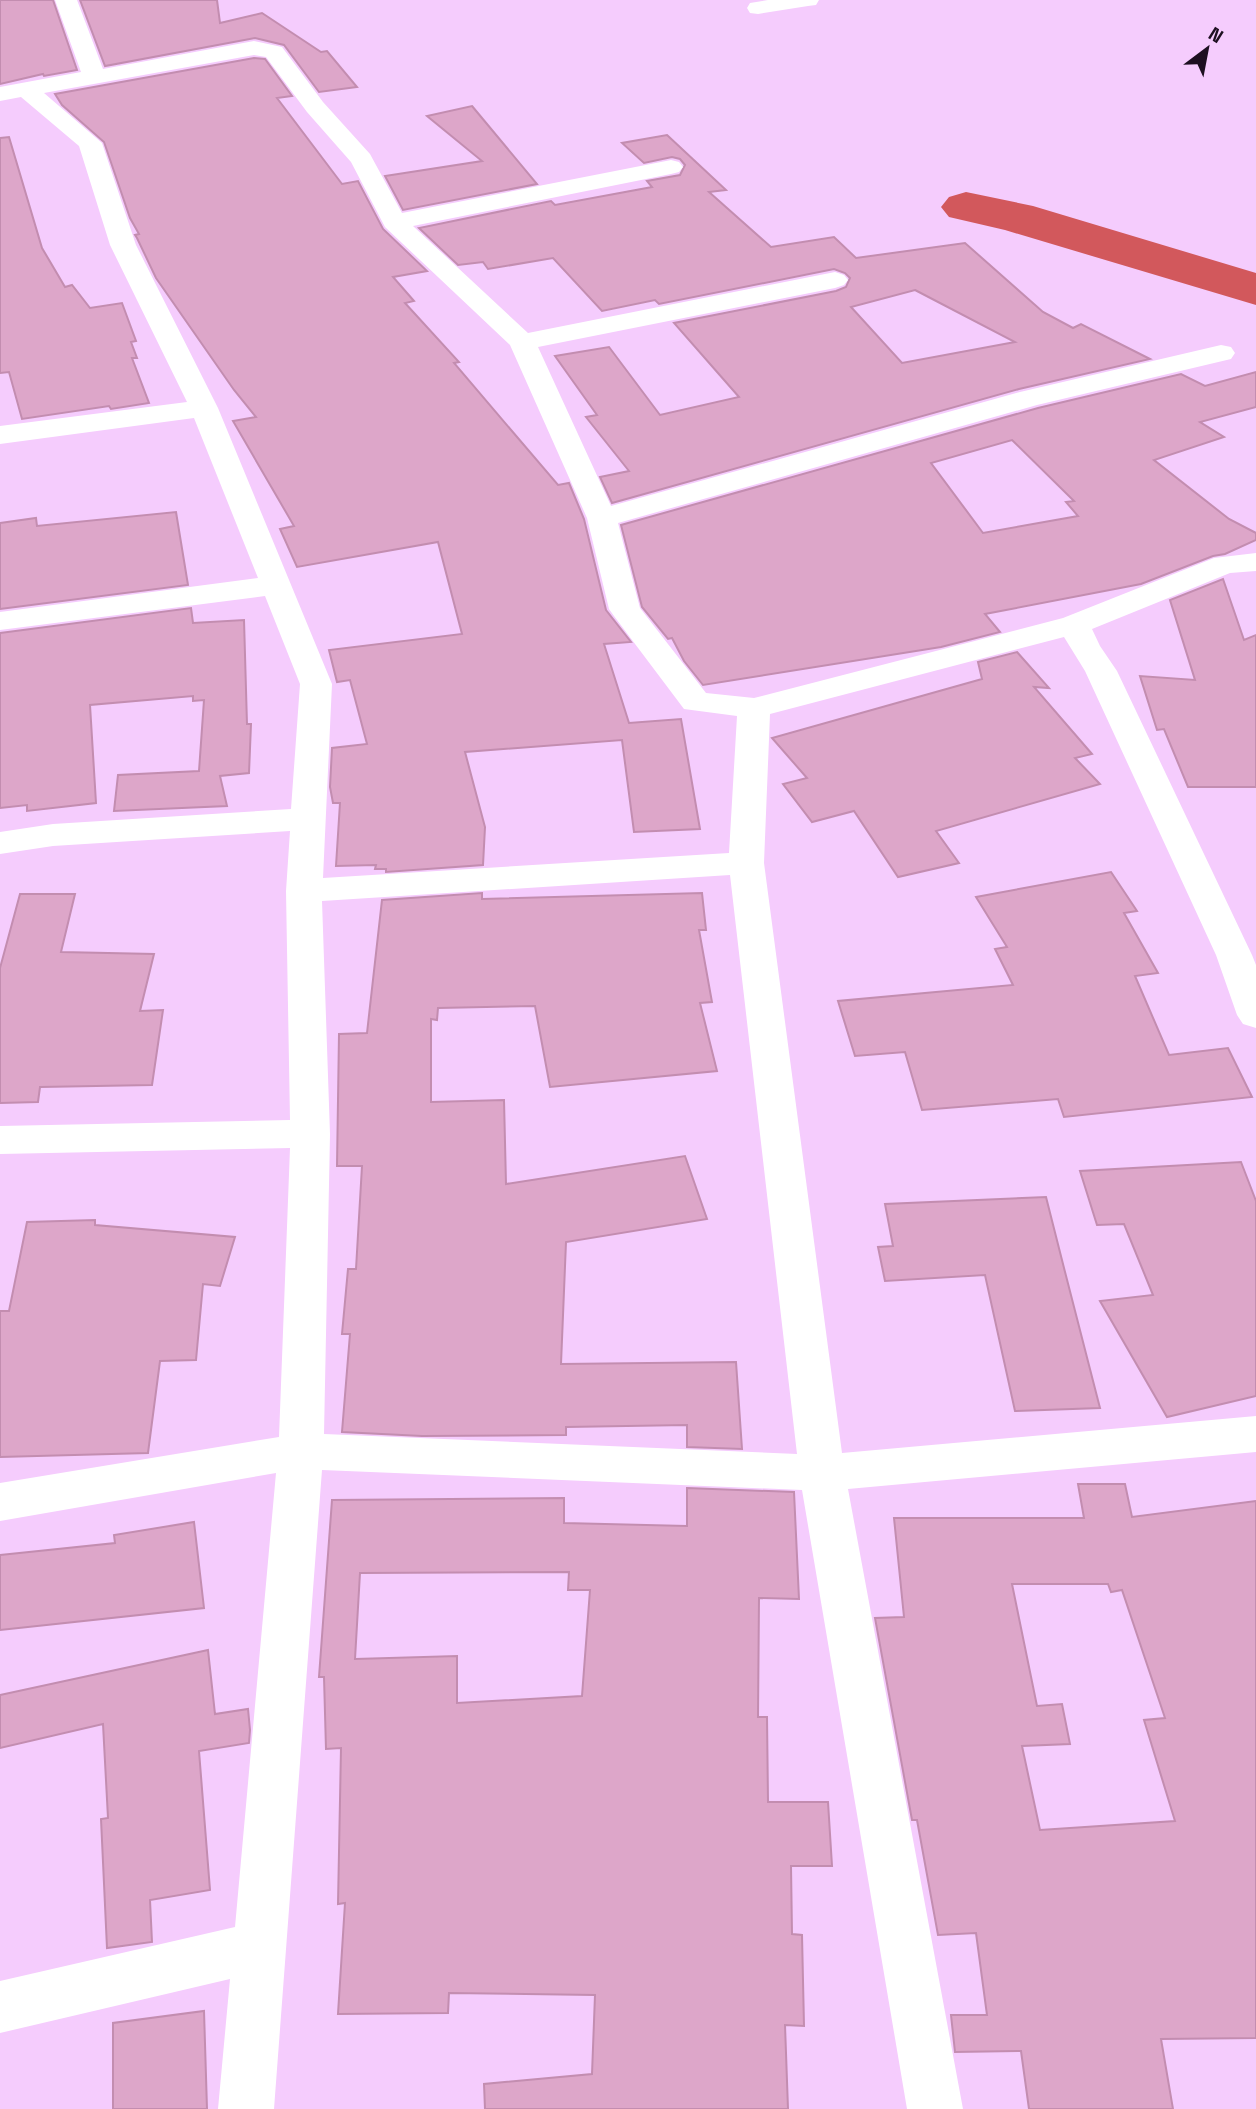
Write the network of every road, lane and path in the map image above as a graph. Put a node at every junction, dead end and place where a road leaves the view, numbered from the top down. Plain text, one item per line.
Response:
1 (66, 0) edge
2 (808, 0) edge
3 (758, 8) dead end
4 (94, 76) junction
5 (13, 92) edge
6 (671, 167) dead end
7 (394, 222) junction
8 (835, 280) dead end
9 (522, 342) junction
10 (1222, 353) dead end
11 (204, 408) junction
12 (0, 435) edge
13 (602, 519) junction
14 (1256, 562) edge
15 (278, 585) junction
16 (0, 621) edge
17 (1074, 625) junction
18 (754, 708) junction
19 (306, 819) junction
20 (0, 843) edge
21 (746, 863) junction
22 (304, 891) junction
23 (1256, 1015) edge
24 (310, 1134) junction
25 (0, 1140) edge
26 (1256, 1434) edge
27 (301, 1451) junction
28 (821, 1473) junction
29 (0, 1502) edge
30 (258, 1947) junction
31 (0, 2007) edge
32 (246, 2109) edge
33 (935, 2109) edge

1 - 4 street
2 - 3 street
4 - 5 street
4 - 7 street
5 - 11 street
6 - 7 street
7 - 9 street
8 - 9 street
9 - 13 street
10 - 13 street
11 - 12 street
11 - 15 street
13 - 18 street
14 - 17 street
15 - 16 street
15 - 19 street
17 - 18 street
17 - 23 street
18 - 21 street
19 - 20 street
19 - 22 street
21 - 22 street
21 - 28 street
22 - 24 street
24 - 25 street
24 - 27 street
26 - 28 street
27 - 28 street
27 - 29 street
27 - 30 street
28 - 33 street
30 - 31 street
30 - 32 street

